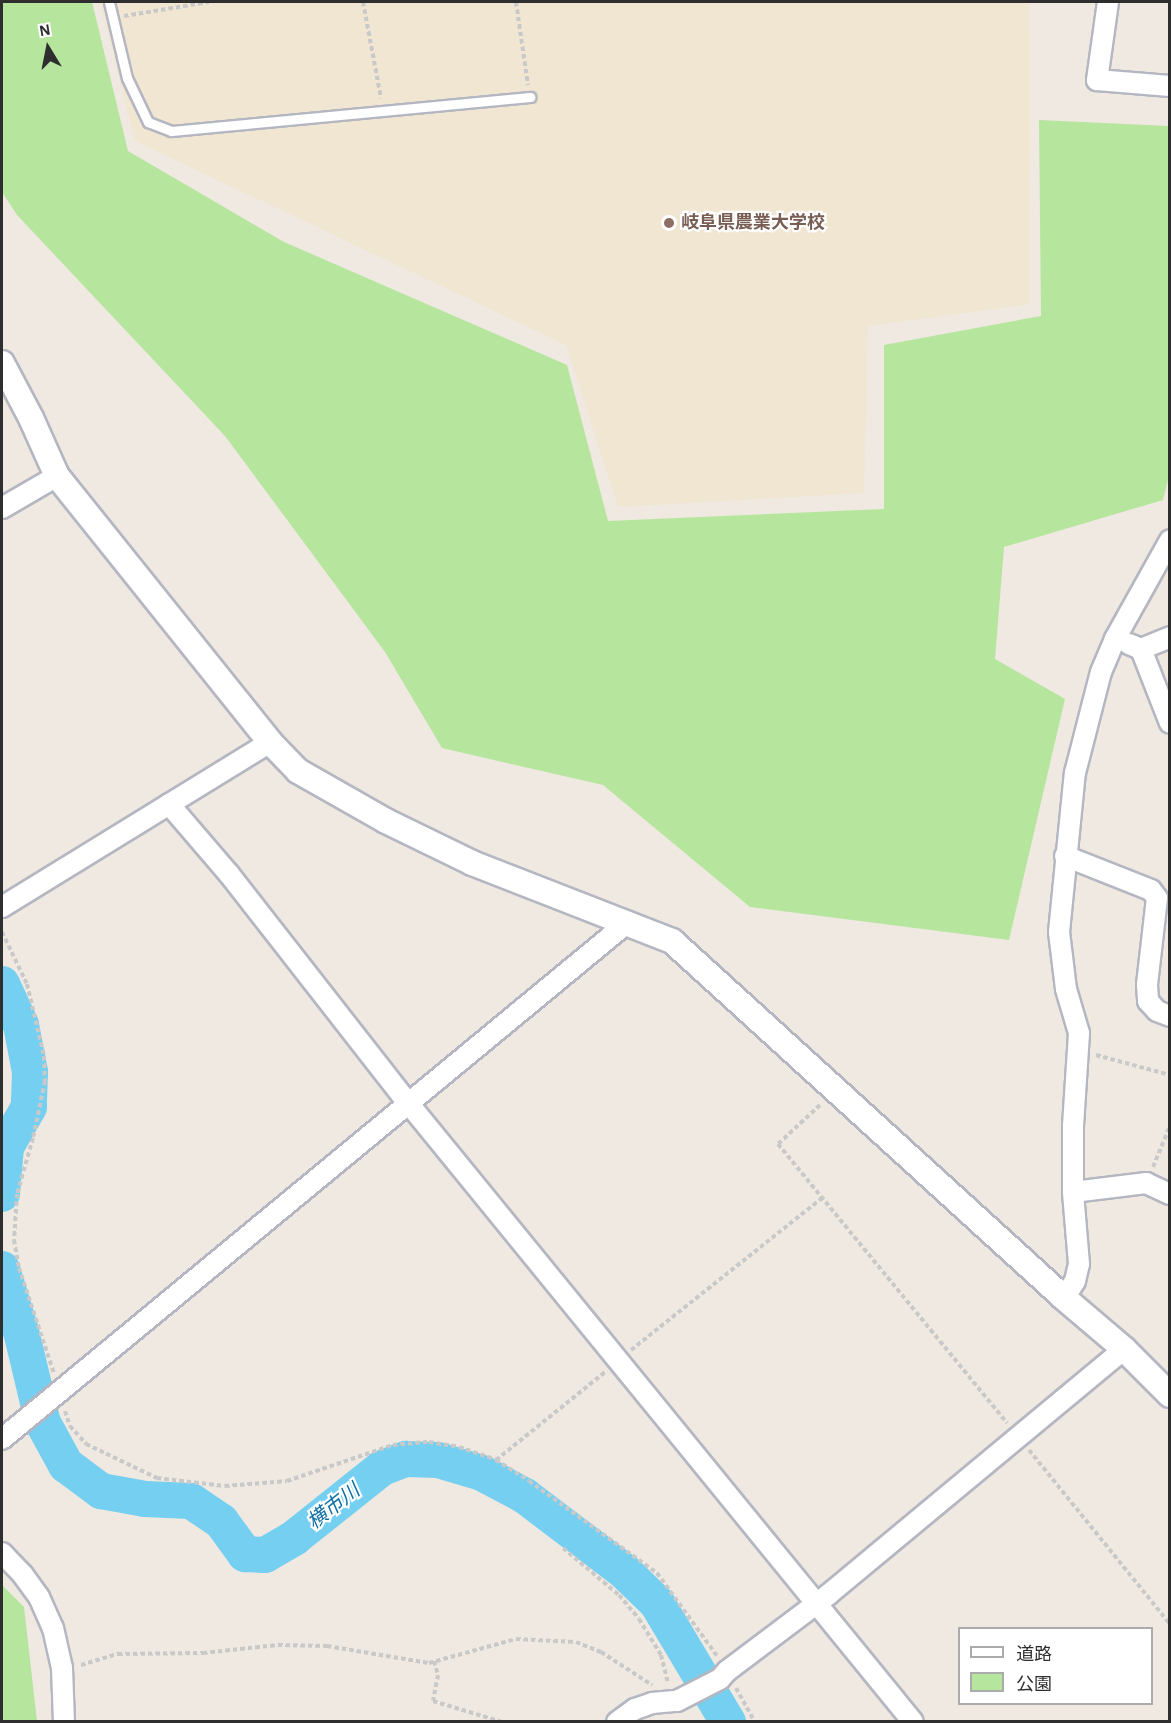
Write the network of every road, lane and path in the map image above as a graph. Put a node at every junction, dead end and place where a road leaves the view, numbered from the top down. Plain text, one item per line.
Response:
1 (109, 2) edge
2 (209, 2) edge
3 (363, 2) edge
4 (516, 2) edge
5 (1108, 2) edge
6 (113, 18) junction
7 (1170, 86) edge
8 (530, 97) joint
9 (384, 111) junction
10 (2, 363) edge
11 (57, 476) junction
12 (2, 508) edge
13 (1170, 540) edge
14 (1170, 638) edge
15 (1115, 639) junction
16 (1141, 649) junction
17 (1170, 723) edge
18 (270, 742) junction
19 (169, 804) junction
20 (1065, 856) junction
21 (1163, 898) edge
22 (2, 906) edge
23 (628, 922) junction
24 (2, 933) edge
25 (1170, 1016) edge
26 (1080, 1053) junction
27 (1170, 1075) edge
28 (837, 1091) junction
29 (409, 1104) junction
30 (1170, 1126) edge
31 (1146, 1183) junction
32 (1073, 1192) junction
33 (1170, 1194) edge
34 (821, 1199) junction
35 (1064, 1298) junction
36 (1124, 1349) junction
37 (618, 1361) junction
38 (60, 1391) junction
39 (1170, 1395) edge
40 (1017, 1436) junction
41 (2, 1439) edge
42 (496, 1460) junction
43 (562, 1548) dead end
44 (2, 1553) edge
45 (816, 1604) junction
46 (1170, 1624) edge
47 (434, 1661) junction
48 (62, 1668) junction
49 (724, 1675) junction
50 (673, 1699) junction
51 (64, 1722) edge
52 (502, 1722) edge
53 (617, 1722) edge
54 (755, 1722) edge
55 (913, 1722) edge

1 - 6 lane
2 - 6 path
3 - 9 path
4 - 8 path
5 - 7 street
6 - 9 lane
8 - 9 lane
10 - 11 street
11 - 12 street
11 - 18 street
13 - 15 street
14 - 16 street
15 - 16 street
15 - 20 street
16 - 17 street
18 - 19 street
18 - 23 street
19 - 22 street
19 - 29 street
20 - 21 street
20 - 26 street
21 - 25 street
23 - 28 street
23 - 29 street
24 - 38 path
26 - 27 path
26 - 32 street
28 - 34 path
28 - 35 street
29 - 37 street
29 - 38 street
30 - 31 path
31 - 32 street
31 - 33 street
32 - 35 street
34 - 37 path
34 - 40 path
35 - 36 street
36 - 39 street
36 - 40 street
37 - 42 path
37 - 45 street
38 - 41 street
38 - 42 path
40 - 45 street
40 - 46 path
42 - 49 path
43 - 50 path
44 - 48 street
45 - 49 street
45 - 55 street
47 - 48 path
47 - 50 path
47 - 52 path
48 - 51 street
49 - 50 street
49 - 54 path
50 - 53 street

